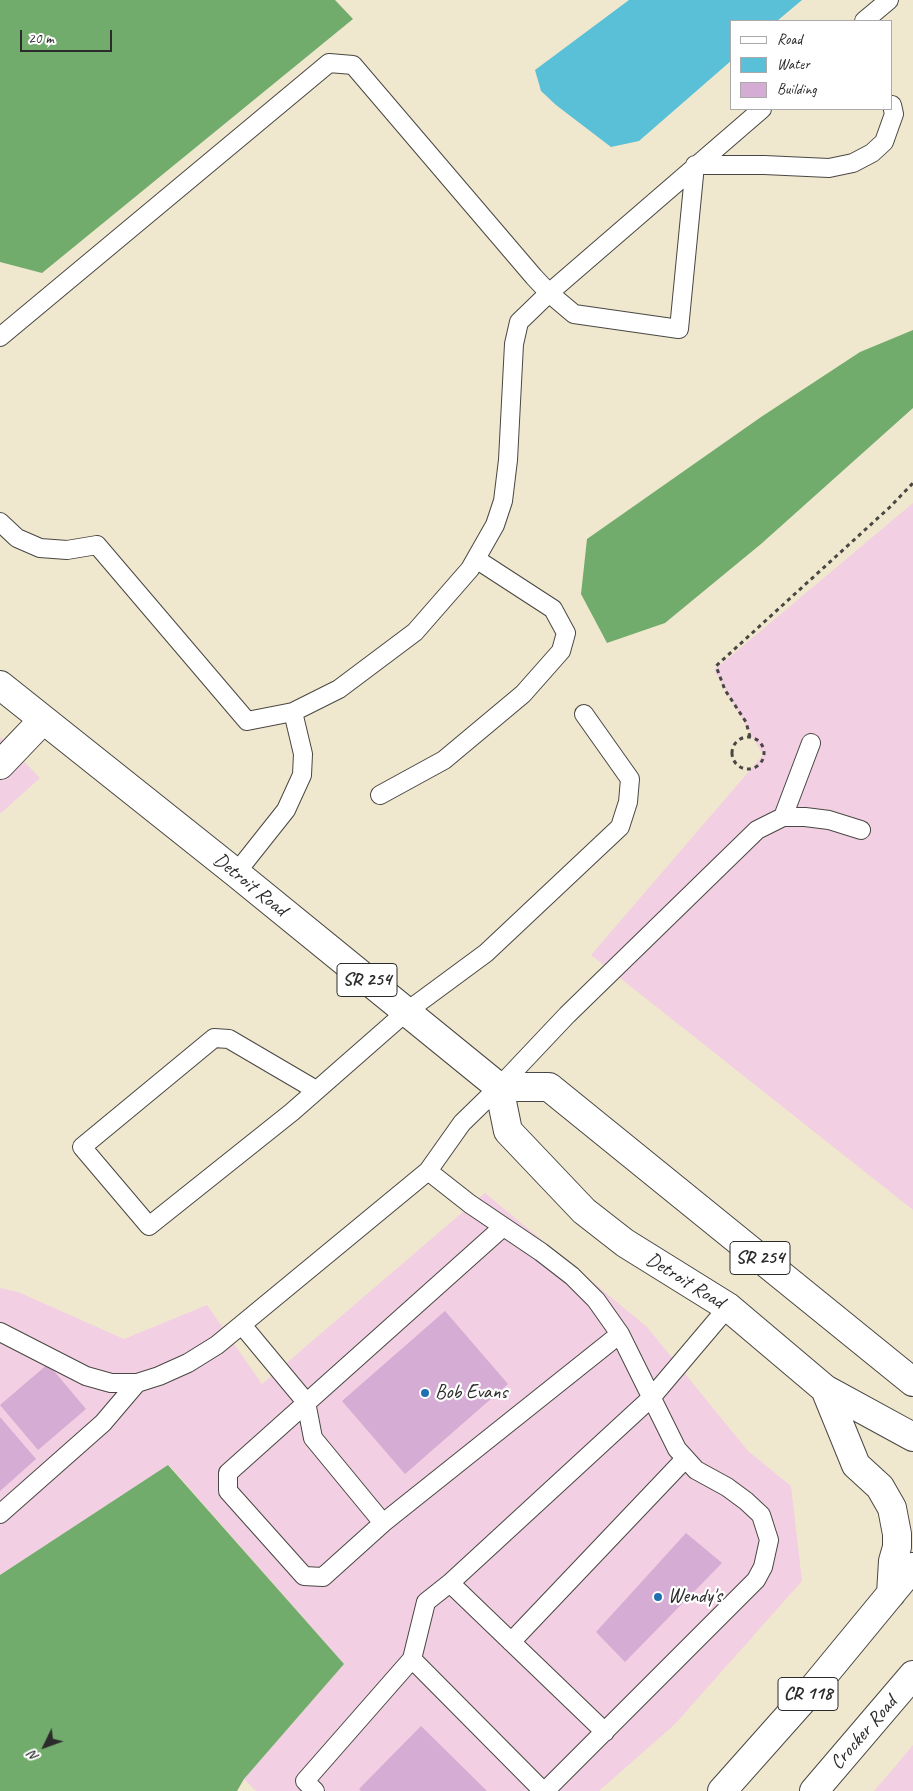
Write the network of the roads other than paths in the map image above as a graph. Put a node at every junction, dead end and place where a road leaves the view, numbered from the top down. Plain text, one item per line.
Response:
1 (889, 0) edge
2 (865, 20) edge
3 (761, 110) edge
4 (893, 110) edge
5 (695, 165) junction
6 (549, 293) junction
7 (0, 337) edge
8 (0, 522) edge
9 (476, 559) junction
10 (0, 685) edge
11 (293, 712) junction
12 (584, 714) dead end
13 (44, 720) junction
14 (811, 743) dead end
15 (0, 765) edge
16 (380, 795) dead end
17 (784, 818) junction
18 (861, 830) dead end
19 (236, 873) junction
20 (406, 1012) junction
21 (499, 1088) junction
22 (316, 1090) junction
23 (428, 1171) junction
24 (503, 1227) junction
25 (728, 1307) junction
26 (242, 1325) junction
27 (0, 1332) edge
28 (620, 1334) junction
29 (866, 1344) junction
30 (913, 1372) edge
31 (913, 1382) edge
32 (137, 1383) junction
33 (825, 1389) junction
34 (651, 1398) junction
35 (306, 1402) junction
36 (913, 1437) edge
37 (685, 1459) junction
38 (0, 1514) edge
39 (383, 1523) junction
40 (913, 1567) edge
41 (450, 1583) junction
42 (891, 1594) junction
43 (511, 1642) junction
44 (412, 1659) junction
45 (913, 1675) edge
46 (913, 1698) edge
47 (876, 1719) junction
48 (605, 1732) junction
49 (315, 1791) edge
50 (544, 1791) edge
51 (722, 1791) edge
52 (814, 1791) edge

1 - 2 lane
3 - 5 lane
4 - 5 lane
5 - 6 lane
5 - 6 lane
6 - 7 lane
6 - 9 lane
8 - 11 lane
9 - 11 lane
9 - 16 lane
10 - 13 main road, Detroit Road / SR 254
11 - 19 lane
12 - 20 lane
13 - 15 main road
13 - 19 main road, Detroit Road / SR 254
14 - 17 lane
17 - 18 lane
17 - 21 lane
19 - 20 main road, Detroit Road / SR 254
20 - 21 main road, Detroit Road / SR 254
20 - 22 lane
21 - 23 lane
21 - 25 main road, Detroit Road / SR 254
21 - 29 main road, SR 254
22 - 22 lane
23 - 24 lane
23 - 26 lane
24 - 28 lane
24 - 35 lane
25 - 33 main road, Detroit Road / SR 254
25 - 34 lane
26 - 32 lane
26 - 35 lane
27 - 32 lane
28 - 34 lane
28 - 39 lane
29 - 30 main road
29 - 31 main road, SR 254
32 - 38 lane
33 - 36 main road, Detroit Road / SR 254
33 - 42 main road
34 - 37 lane
34 - 41 lane
35 - 39 lane
35 - 39 lane
37 - 43 lane
37 - 48 lane
40 - 42 main road, CR 118
41 - 43 lane
41 - 44 lane
42 - 51 main road, CR 118
43 - 48 lane
44 - 49 lane
44 - 50 lane
45 - 47 main road, Crocker Road
46 - 47 main road
47 - 52 main road, Crocker Road
48 - 50 lane

